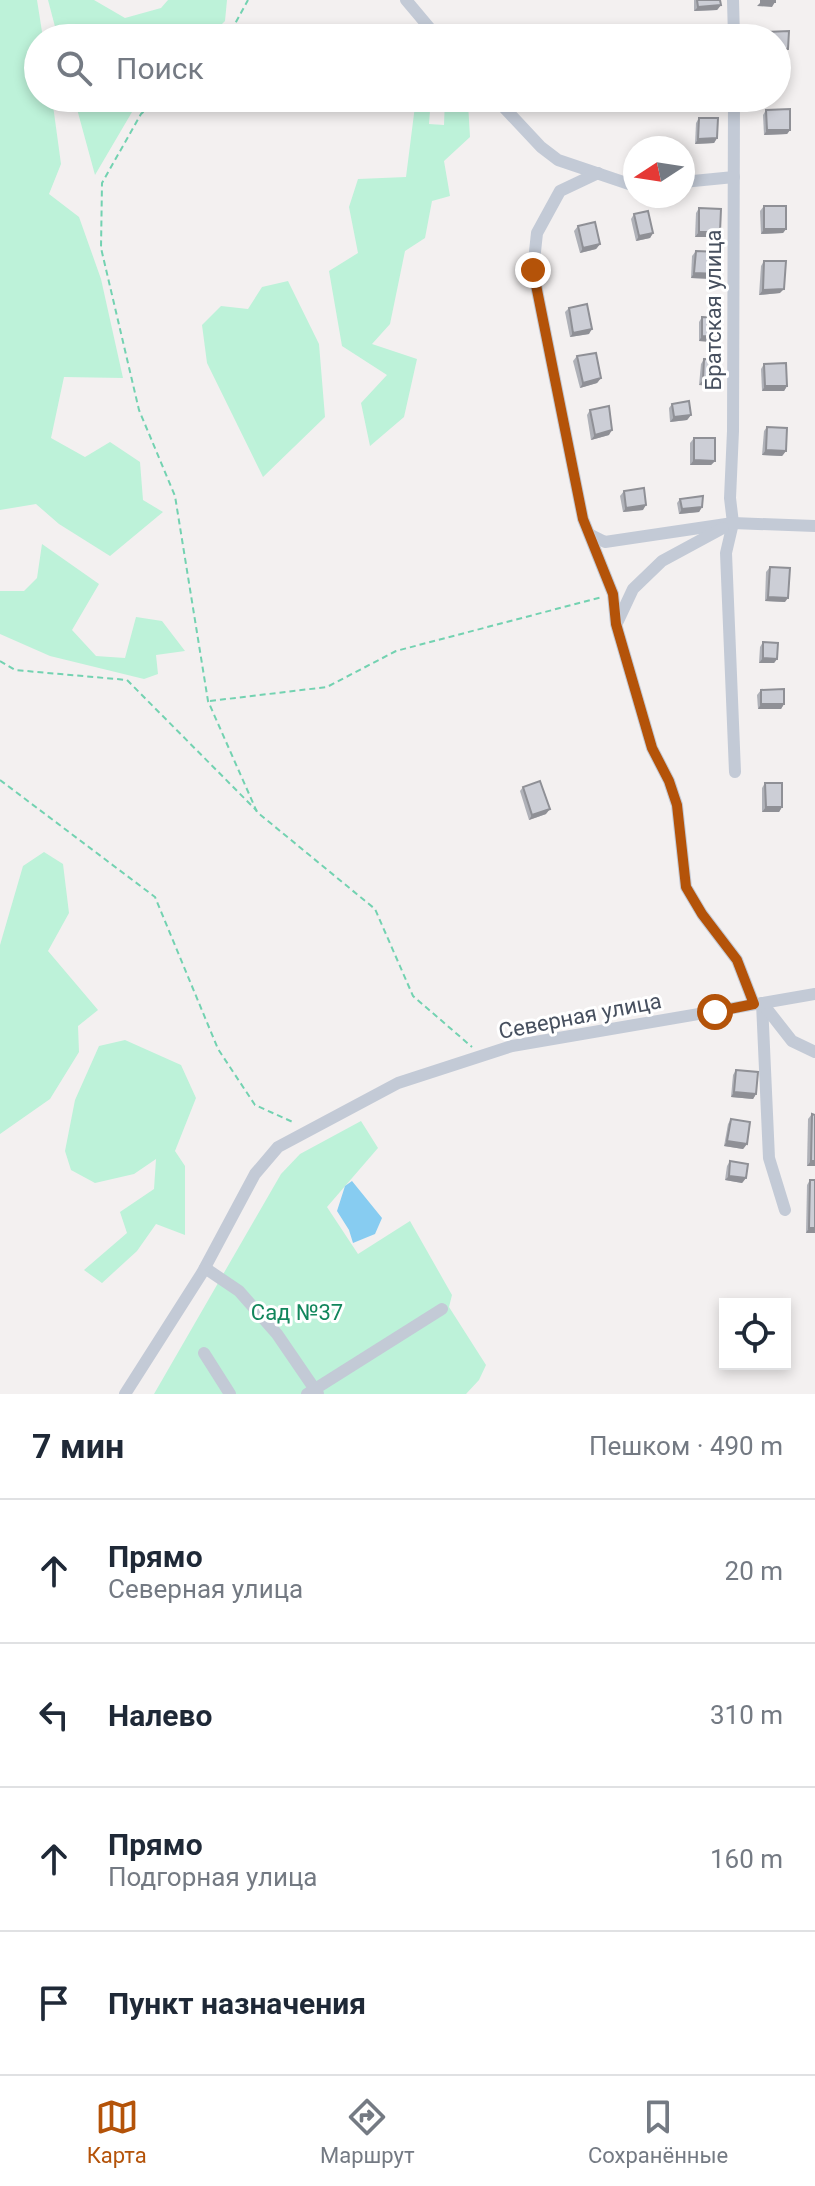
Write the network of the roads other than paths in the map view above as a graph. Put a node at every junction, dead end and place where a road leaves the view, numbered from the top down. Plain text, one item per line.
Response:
1 (406, 0) edge
2 (733, 0) edge
3 (426, 24) edge
4 (734, 24) edge
5 (509, 112) edge
6 (734, 112) edge
7 (598, 173) junction
8 (734, 177) junction
9 (695, 181) edge
10 (623, 182) edge
11 (733, 523) junction
12 (815, 526) edge
13 (591, 535) junction
14 (633, 589) junction
15 (613, 594) junction
16 (616, 624) junction
17 (735, 772) dead end
18 (815, 994) edge
19 (758, 1003) junction
20 (815, 1052) edge
21 (785, 1210) dead end
22 (205, 1268) junction
23 (442, 1309) dead end
24 (204, 1353) dead end
25 (314, 1392) edge
26 (125, 1394) edge
27 (230, 1394) edge

1 - 3 street
2 - 4 street
5 - 7 street
6 - 8 street, Братская улица
7 - 10 street
7 - 13 street
8 - 9 street
8 - 11 street, Братская улица
11 - 12 street
11 - 13 street
11 - 14 street
11 - 17 street, Братская улица
13 - 15 street
14 - 15 street
14 - 16 street
15 - 16 street
16 - 19 street
18 - 19 street, Северная улица
19 - 20 street
19 - 21 street
19 - 22 street, Северная улица
22 - 25 street
22 - 26 street, Северная улица
23 - 25 street
24 - 27 street

